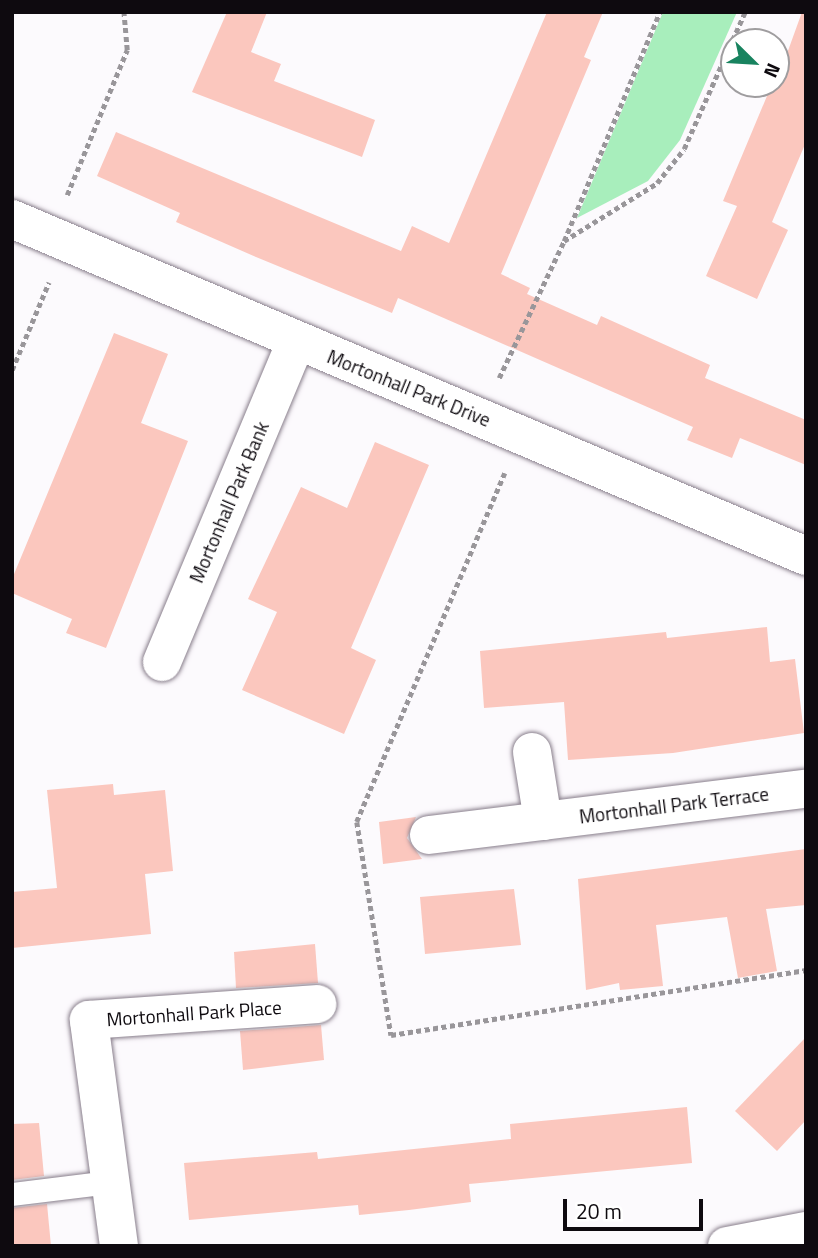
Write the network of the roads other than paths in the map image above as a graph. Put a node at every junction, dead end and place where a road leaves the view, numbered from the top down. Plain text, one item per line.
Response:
1 (12, 219) edge
2 (296, 342) junction
3 (806, 556) edge
4 (162, 662) dead end
5 (532, 752) dead end
6 (806, 789) edge
7 (543, 821) junction
8 (429, 835) dead end
9 (317, 1004) dead end
10 (110, 1182) junction
11 (12, 1194) edge
12 (806, 1231) edge
13 (118, 1246) edge
14 (727, 1246) edge

1 - 2 street, Mortonhall Park Drive
2 - 3 street, Mortonhall Park Drive
2 - 4 street, Mortonhall Park Bank
5 - 7 street
6 - 7 street, Mortonhall Park Terrace
7 - 8 street, Mortonhall Park Terrace
9 - 10 street, Mortonhall Park Place
10 - 11 lane
10 - 13 street, Mortonhall Park Place
12 - 14 street

